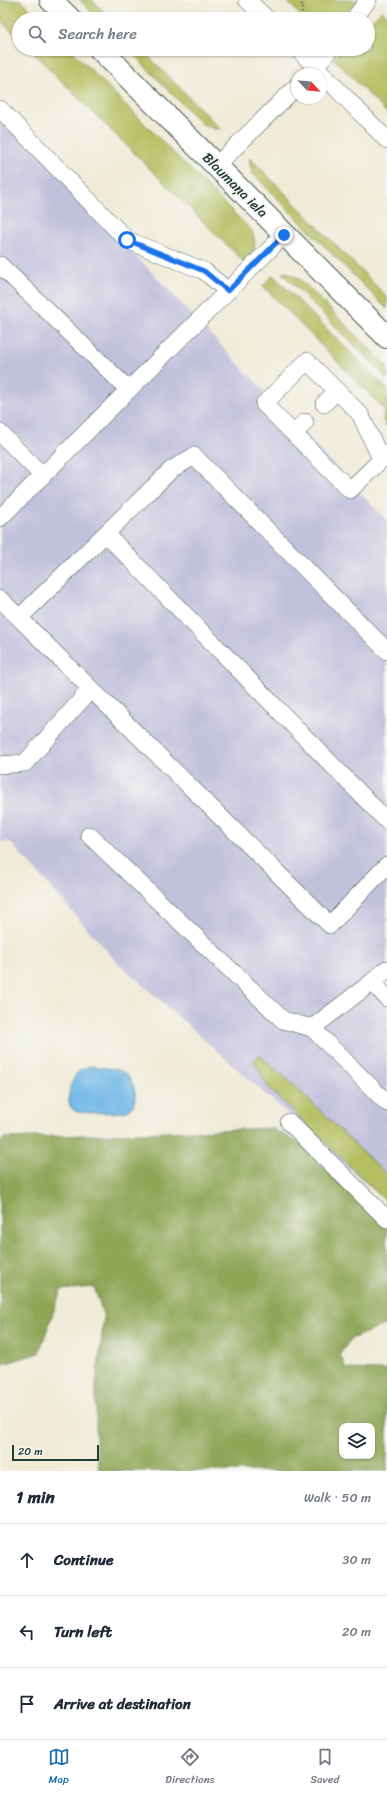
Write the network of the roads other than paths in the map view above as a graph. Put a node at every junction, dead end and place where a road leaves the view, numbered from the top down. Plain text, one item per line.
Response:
1 (51, 0) edge
2 (247, 0) edge
3 (368, 0) edge
4 (63, 12) edge
5 (260, 12) edge
6 (359, 12) edge
7 (107, 56) edge
8 (303, 56) edge
9 (324, 56) edge
10 (311, 68) edge
11 (314, 68) edge
12 (327, 84) edge
13 (291, 92) edge
14 (0, 110) edge
15 (387, 140) edge
16 (216, 166) junction
17 (284, 235) junction
18 (0, 265) edge
19 (228, 291) junction
20 (387, 337) edge
21 (129, 390) junction
22 (336, 391) junction
23 (324, 404) dead end
24 (0, 433) edge
25 (384, 456) edge
26 (42, 476) junction
27 (0, 518) edge
28 (106, 534) junction
29 (0, 599) edge
30 (19, 618) junction
31 (387, 651) edge
32 (91, 689) junction
33 (1, 764) edge
34 (387, 821) edge
35 (89, 835) dead end
36 (387, 865) edge
37 (387, 969) edge
38 (372, 982) junction
39 (387, 998) edge
40 (312, 1028) junction
41 (387, 1103) edge
42 (289, 1122) dead end
43 (387, 1219) edge

1 - 4 street
2 - 5 lane
3 - 6 lane
7 - 16 street, Blaumaņa iela
8 - 10 lane
9 - 11 lane
12 - 15 lane
13 - 16 lane
14 - 19 lane
16 - 17 street, Blaumaņa iela
17 - 19 lane
17 - 20 street, Blaumaņa iela
18 - 21 lane
19 - 21 lane
21 - 26 lane
22 - 23 lane
22 - 25 lane
22 - 25 lane
24 - 26 lane
26 - 27 lane
28 - 30 lane
28 - 31 lane
28 - 34 lane
29 - 30 lane
30 - 32 lane
32 - 33 lane
32 - 36 lane
35 - 40 lane
37 - 38 lane
38 - 39 lane
38 - 40 lane
40 - 41 lane
42 - 43 lane

